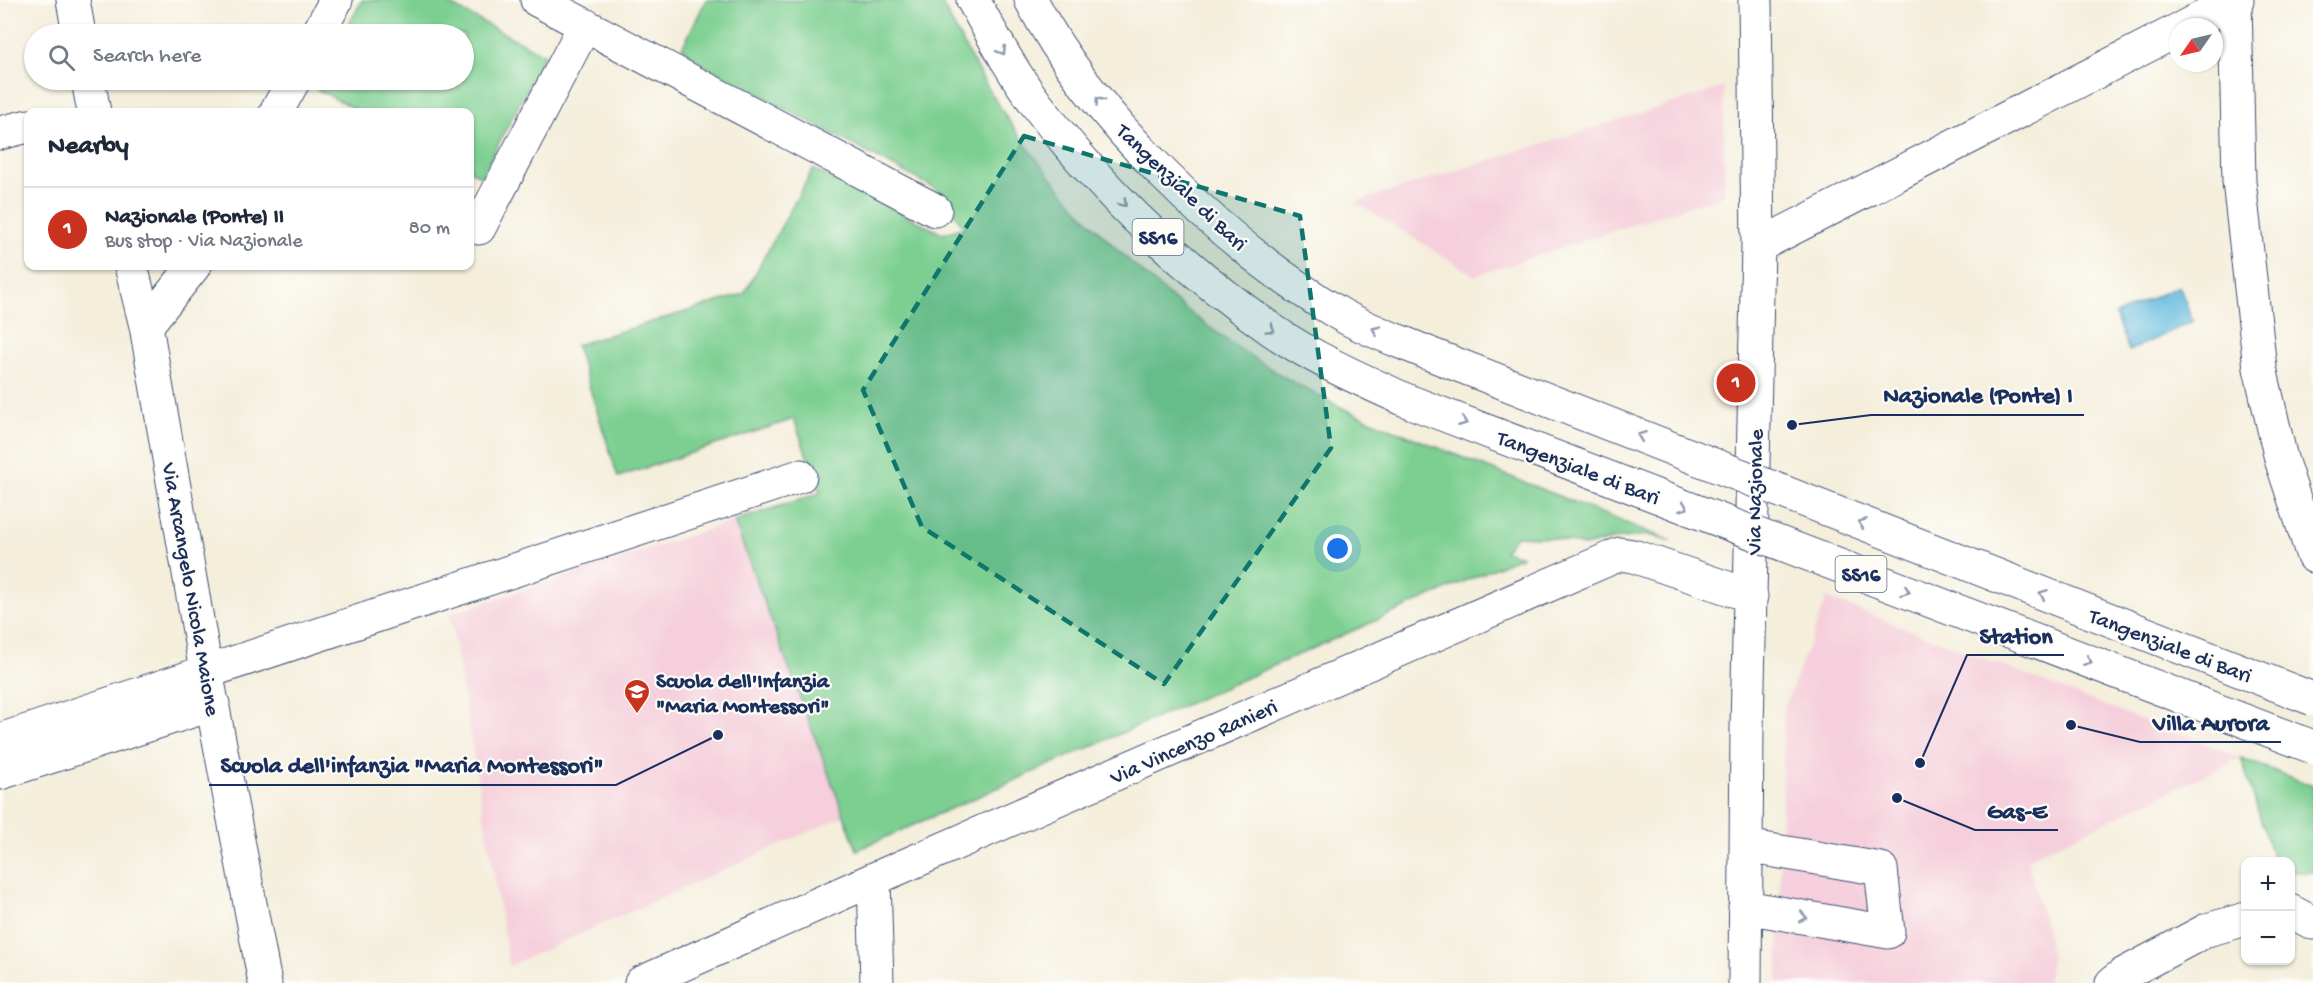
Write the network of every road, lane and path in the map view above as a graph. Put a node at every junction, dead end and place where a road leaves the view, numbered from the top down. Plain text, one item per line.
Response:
1 (73, 0) edge
2 (336, 0) edge
3 (537, 0) edge
4 (973, 0) edge
5 (1031, 0) edge
6 (1755, 0) edge
7 (2236, 0) edge
8 (2201, 18) edge
9 (78, 24) edge
10 (323, 24) edge
11 (585, 25) junction
12 (2169, 35) edge
13 (288, 90) edge
14 (278, 108) edge
15 (24, 127) edge
16 (0, 134) edge
17 (935, 210) dead end
18 (474, 225) edge
19 (1758, 246) junction
20 (133, 270) edge
21 (191, 270) edge
22 (146, 326) junction
23 (800, 476) dead end
24 (2313, 556) edge
25 (1750, 596) junction
26 (206, 671) junction
27 (2313, 699) edge
28 (213, 704) junction
29 (0, 740) edge
30 (2313, 747) edge
31 (0, 773) edge
32 (1746, 846) junction
33 (874, 879) junction
34 (2313, 903) edge
35 (1745, 907) junction
36 (2295, 908) edge
37 (2293, 911) edge
38 (2241, 920) edge
39 (2313, 923) edge
40 (265, 983) edge
41 (641, 983) edge
42 (878, 983) edge
43 (1745, 983) edge
44 (2112, 983) edge

1 - 9 main road
2 - 10 main road
3 - 11 main road
4 -> 30 main road, Tangenziale di Bari / SS16, bridge
27 -> 5 main road, Tangenziale di Bari / SS16, bridge
6 - 19 main road, Via Nazionale
7 - 8 main road
7 - 24 main road
11 - 17 main road
11 - 18 main road
12 - 19 main road
13 - 14 main road
15 - 16 main road
19 - 25 main road, Via Nazionale
20 - 22 main road, Via Arcangelo Nicola Maione
21 - 22 main road
22 - 26 main road, Via Arcangelo Nicola Maione
23 - 26 main road
25 - 32 main road, Via Nazionale
25 - 33 main road, Via Vincenzo Ranieri
26 - 28 main road, Via Arcangelo Nicola Maione
26 - 29 main road
28 - 31 main road
28 - 40 main road, Via Arcangelo Nicola Maione
32 - 35 main road, Via Nazionale
35 -> 32 main road
33 - 41 main road, Via Vincenzo Ranieri
33 - 42 main road
34 - 36 main road
35 - 43 main road, Via Nazionale
37 - 39 main road
38 - 44 main road

